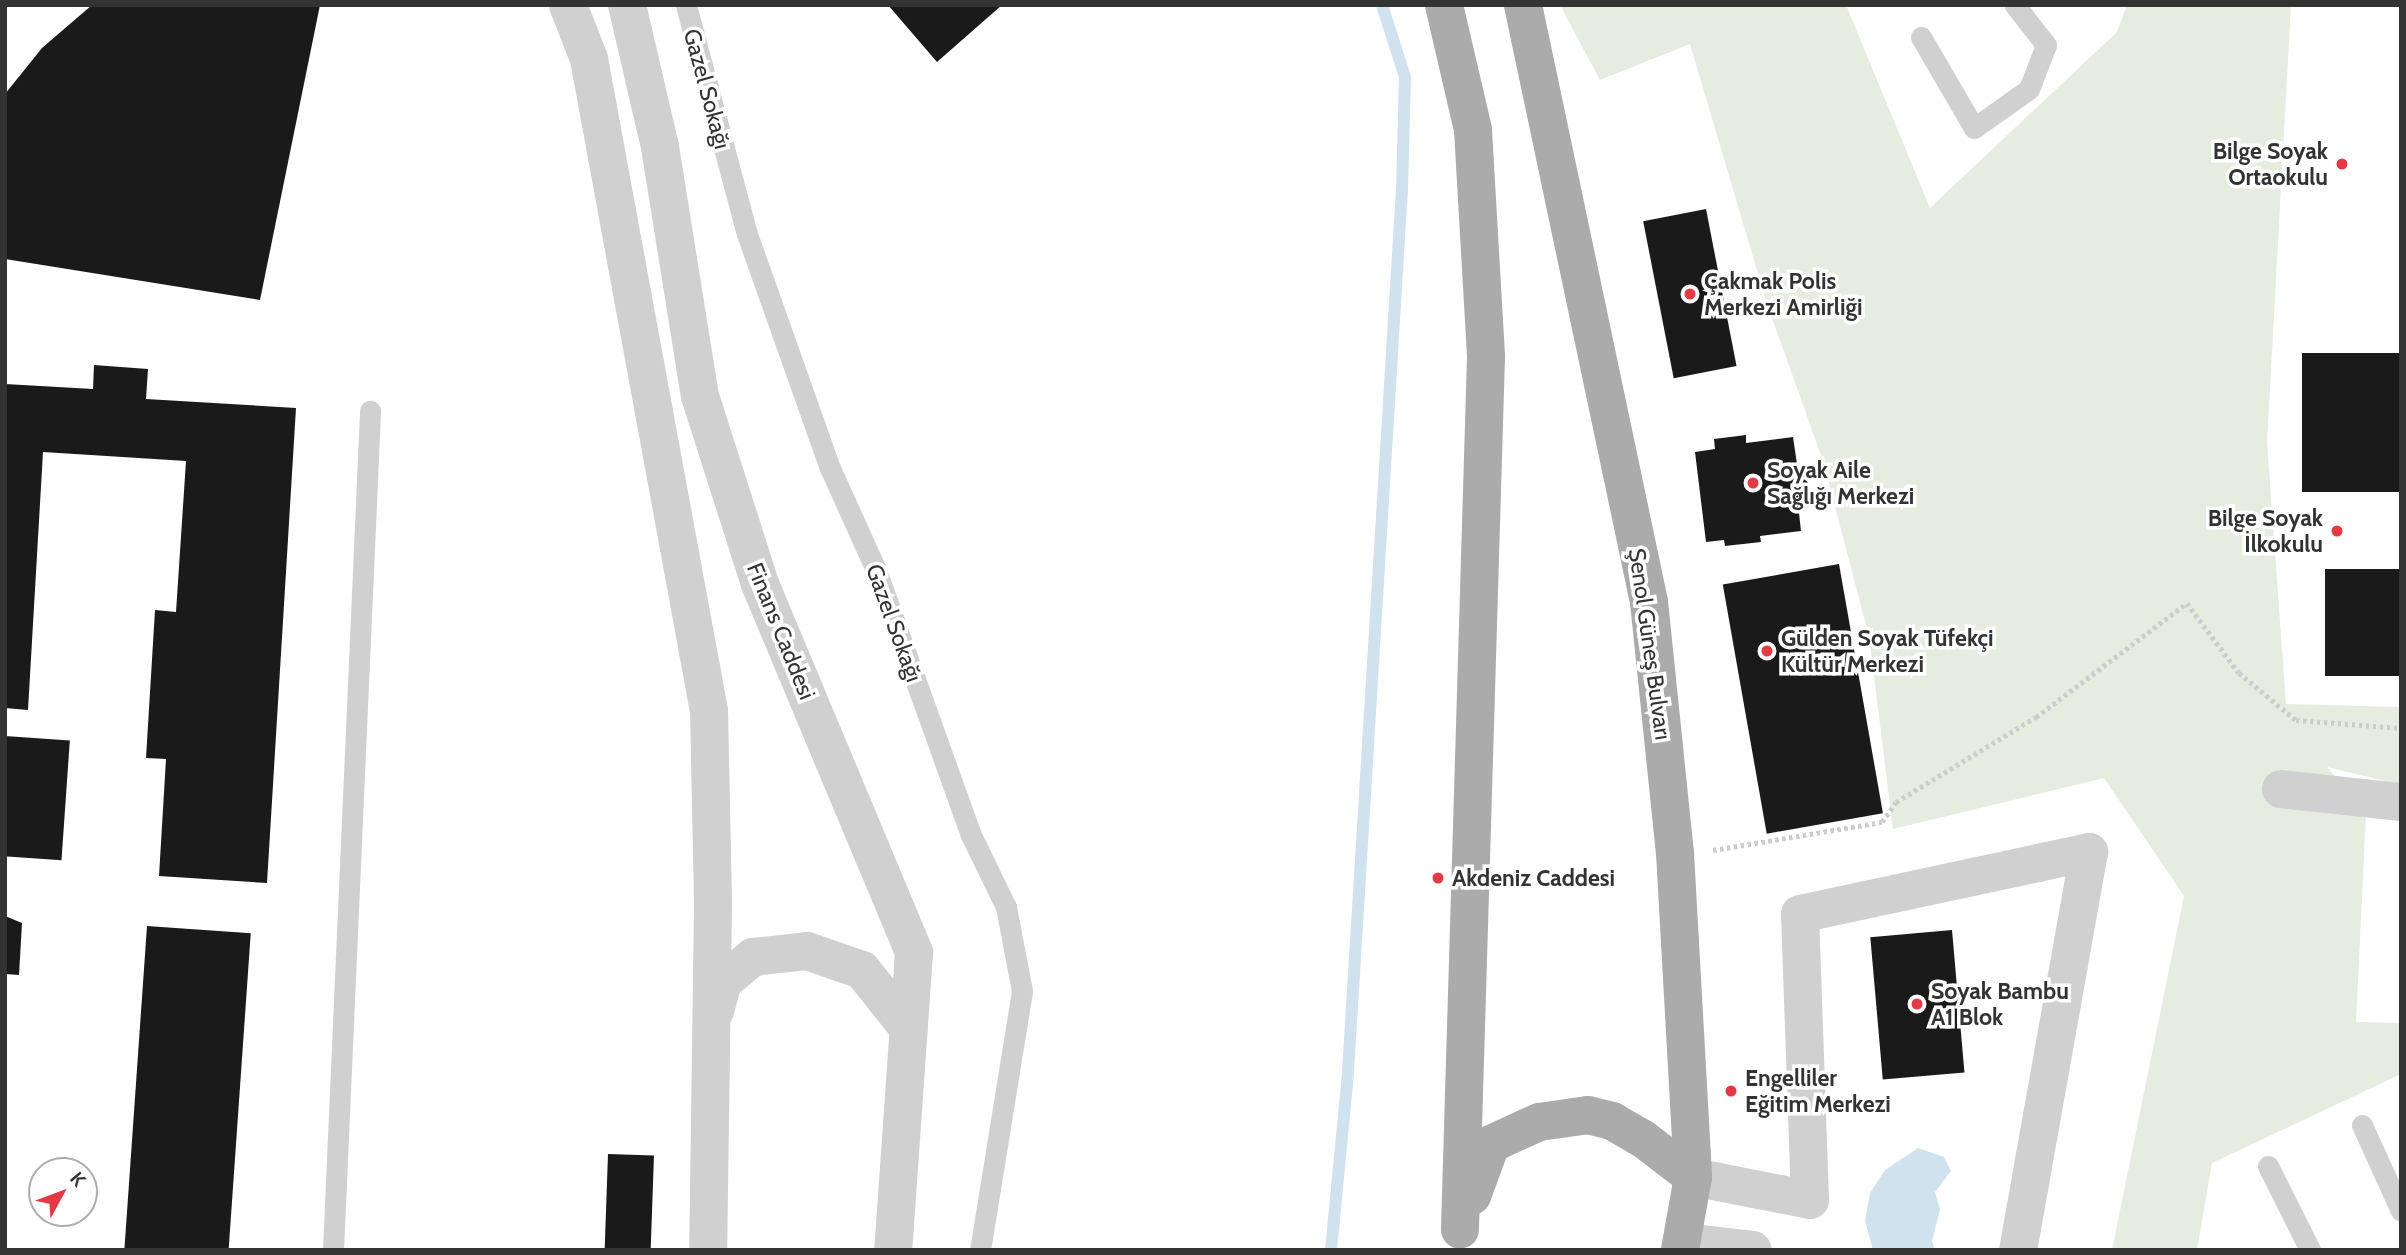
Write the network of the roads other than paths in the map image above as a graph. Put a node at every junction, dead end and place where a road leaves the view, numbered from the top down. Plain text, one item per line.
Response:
1 (568, 5) edge
2 (627, 5) edge
3 (686, 5) edge
4 (1444, 5) edge
5 (1523, 5) edge
6 (2015, 5) edge
7 (1921, 37) dead end
8 (370, 411) dead end
9 (2281, 789) dead end
10 (2401, 802) edge
11 (711, 1023) junction
12 (909, 1029) junction
13 (2362, 1125) dead end
14 (2268, 1166) dead end
15 (1693, 1177) junction
16 (2399, 1204) edge
17 (1458, 1240) edge
18 (1681, 1246) edge
19 (334, 1250) edge
20 (708, 1250) edge
21 (893, 1250) edge
22 (979, 1250) edge
23 (1753, 1250) edge
24 (2018, 1250) edge
25 (2310, 1250) edge

1 - 11 street
2 - 12 street, Finans Caddesi
3 - 22 lane, Gazel Sokağı
4 - 17 main road
5 - 15 main road, Şenol Güneş Bulvarı
6 - 7 lane
8 - 19 lane
9 - 10 street
11 - 12 street
11 - 20 street
12 - 21 street, Finans Caddesi
13 - 16 lane
14 - 25 lane
15 - 17 main road
15 - 18 main road, Şenol Güneş Bulvarı
15 - 24 street
18 - 23 street

